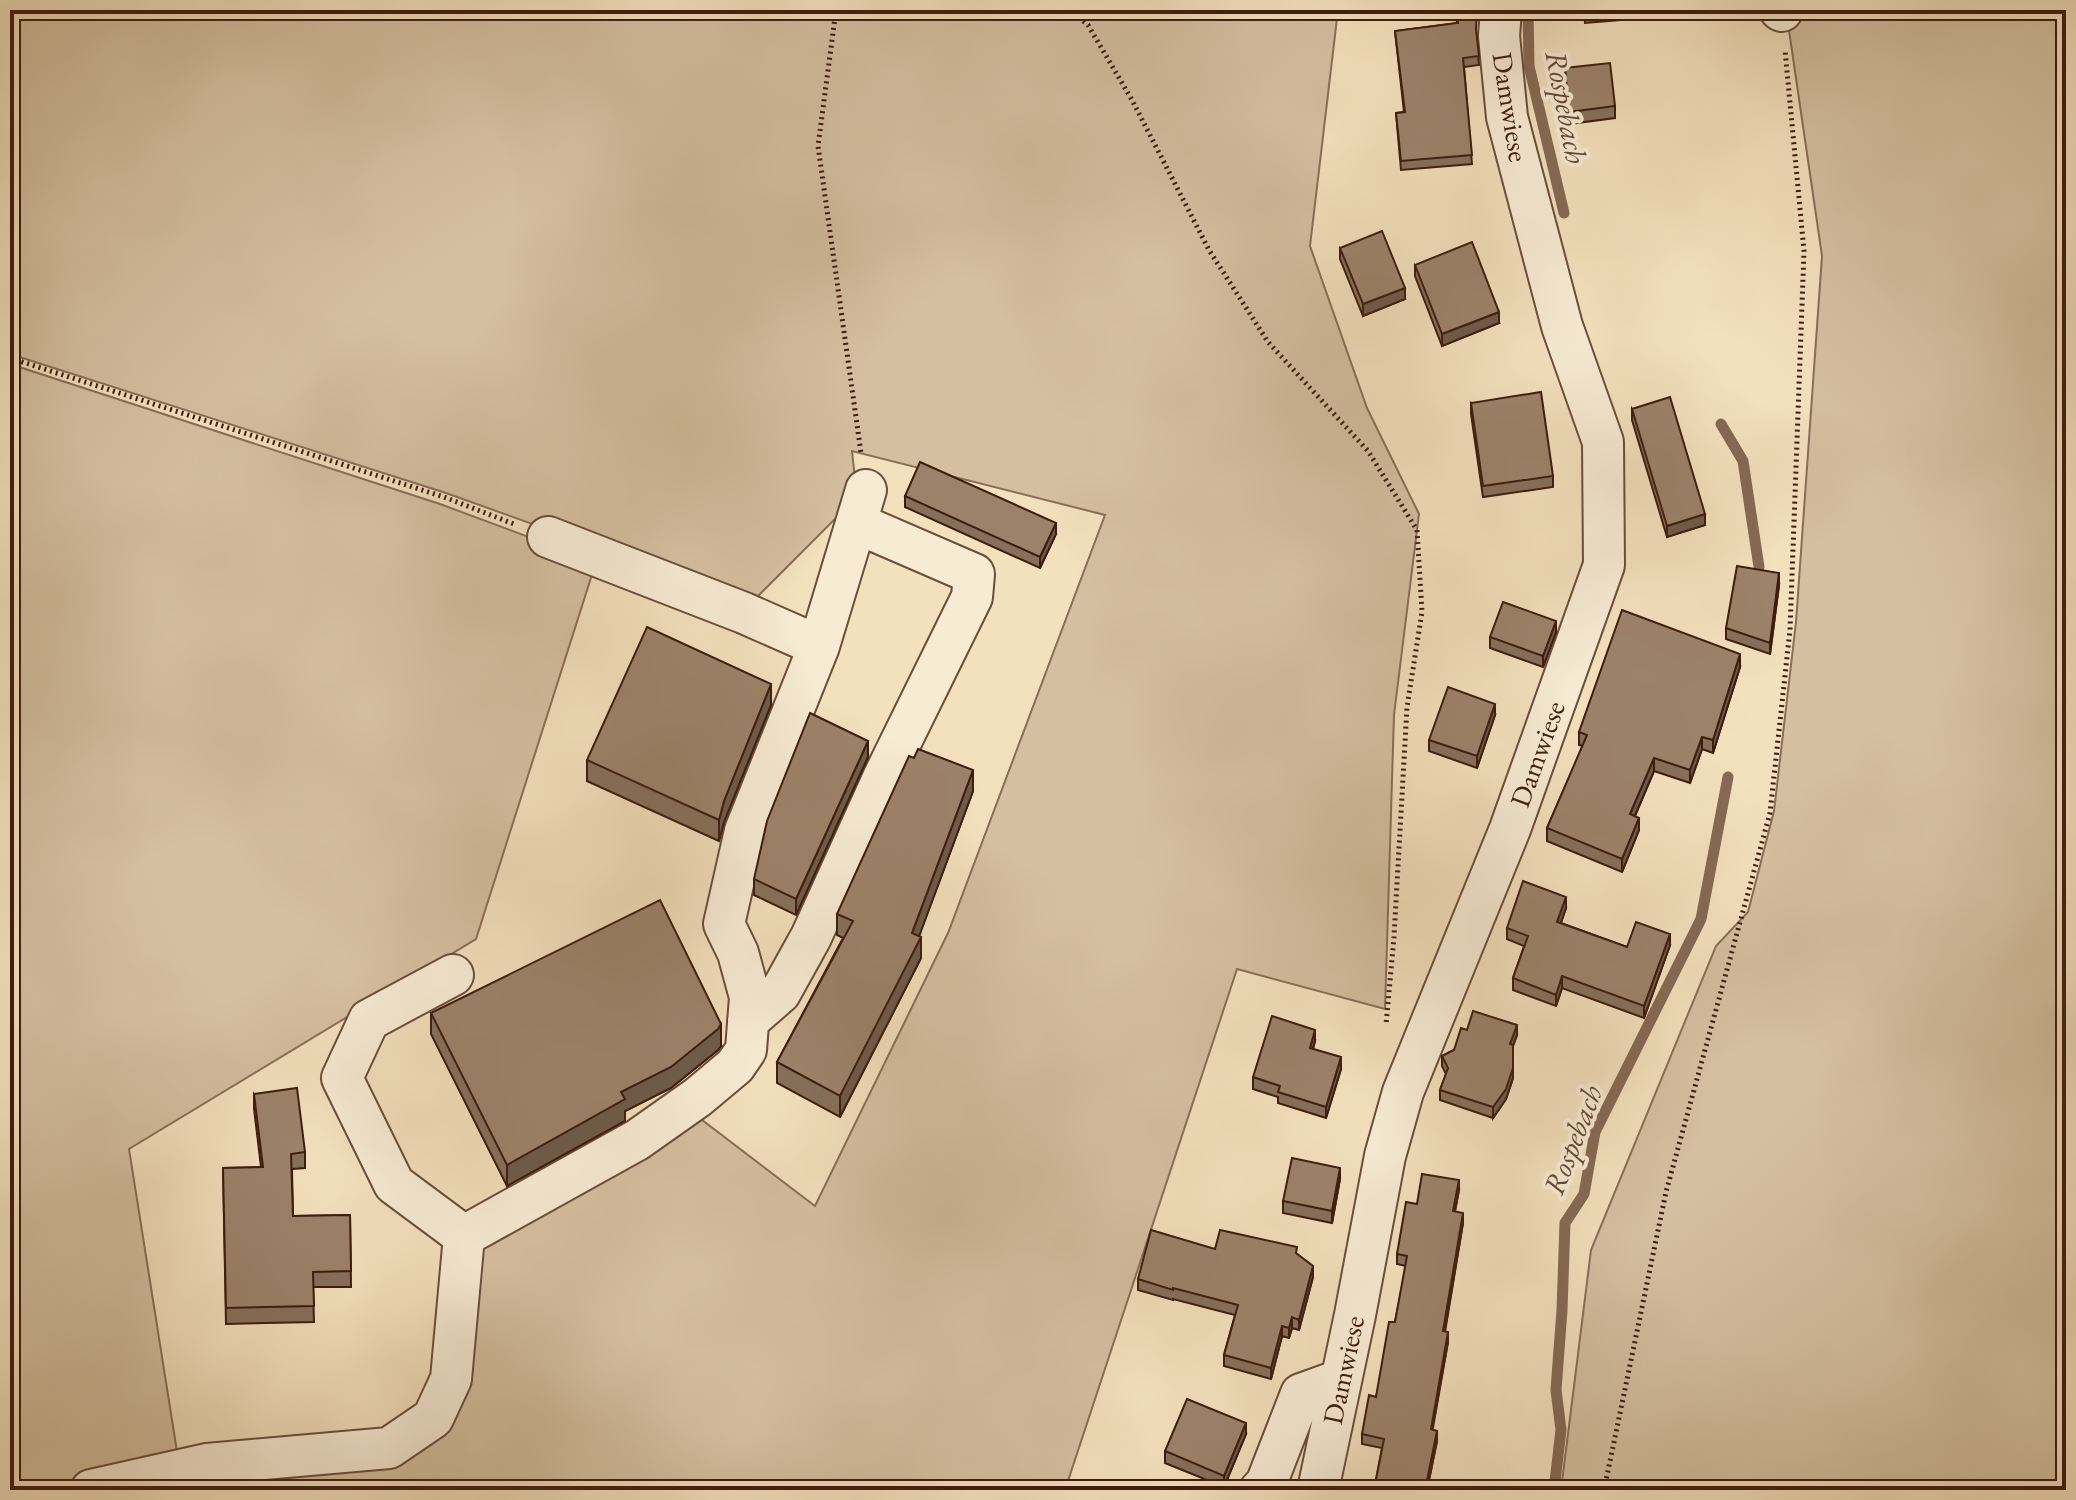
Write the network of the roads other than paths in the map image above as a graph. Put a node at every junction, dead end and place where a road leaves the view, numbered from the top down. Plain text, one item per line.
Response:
1 (1501, 10) edge
2 (548, 537) road end
3 (819, 646) junction
4 (453, 975) dead end
5 (748, 1021) junction
6 (464, 1236) junction
7 (1340, 1380) junction
8 (91, 1490) edge
9 (1260, 1490) edge
10 (1318, 1490) edge

1 - 7 street, Damwiese
2 - 3 street
3 - 5 street
3 - 5 street
4 - 6 street
5 - 6 street
6 - 8 street
7 - 9 street
7 - 10 street, Damwiese

